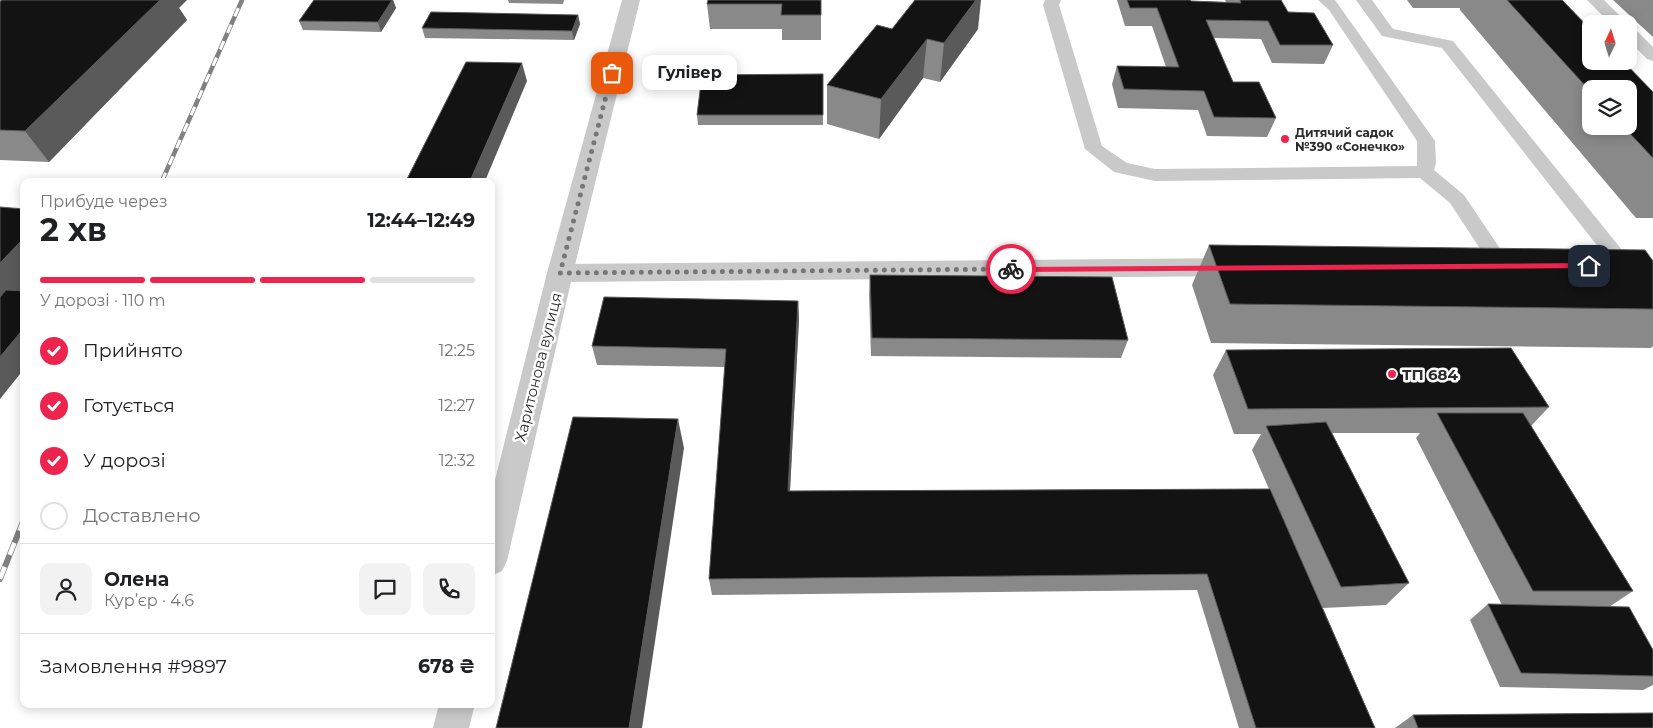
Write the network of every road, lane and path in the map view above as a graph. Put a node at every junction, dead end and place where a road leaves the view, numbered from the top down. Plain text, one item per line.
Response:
1 (631, 0) edge
2 (1053, 0) edge
3 (1326, 0) edge
4 (1364, 0) edge
5 (1595, 0) edge
6 (1611, 15) edge
7 (1638, 41) edge
8 (1653, 56) edge
9 (1424, 172) junction
10 (1472, 265) edge
11 (1511, 265) joint
12 (1596, 266) edge
13 (1634, 266) joint
14 (1264, 267) edge
15 (560, 273) junction
16 (495, 544) edge
17 (456, 708) edge
18 (451, 728) edge

1 - 15 street, Харитонова вулиця
2 - 9 lane
3 - 9 lane
4 - 13 lane
5 - 6 lane
7 - 8 lane
9 - 11 lane
10 - 11 street
12 - 13 street
14 - 15 street
15 - 16 street, Харитонова вулиця
17 - 18 street

